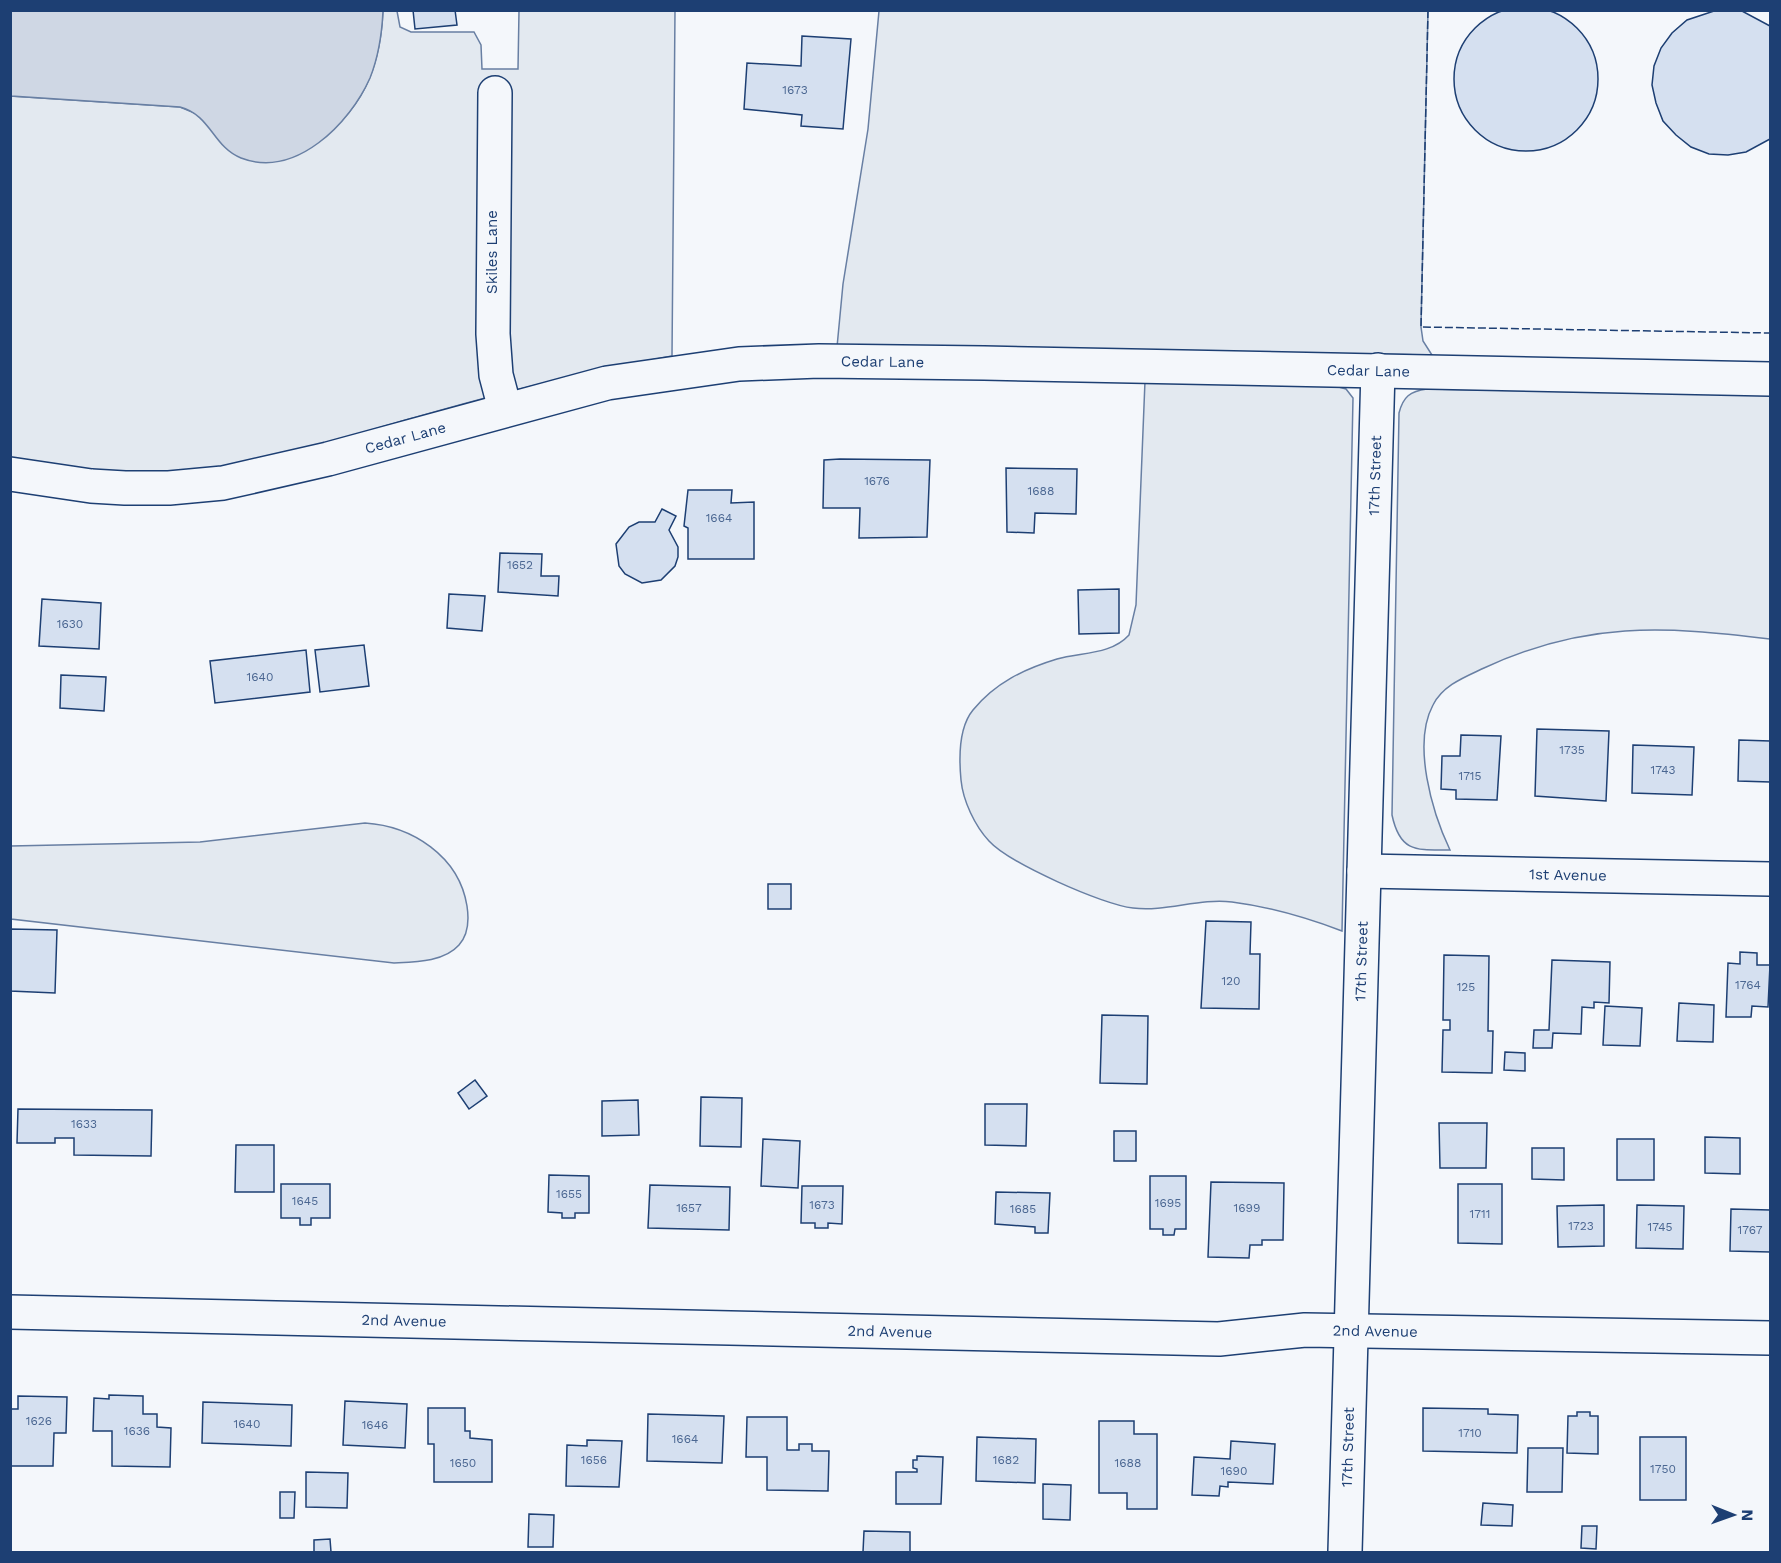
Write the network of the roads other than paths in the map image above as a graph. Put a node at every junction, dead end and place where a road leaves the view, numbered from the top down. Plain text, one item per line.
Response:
1 (495, 93) dead end
2 (1378, 370) junction
3 (1770, 379) edge
4 (505, 409) junction
5 (10, 474) edge
6 (1364, 871) junction
7 (1770, 879) edge
8 (10, 1311) edge
9 (1350, 1331) junction
10 (1770, 1338) edge
11 (1345, 1552) edge

1 - 4 street, Skiles Lane
2 - 3 street, Cedar Lane
2 - 4 street, Cedar Lane
2 - 6 street, 17th Street
4 - 5 street, Cedar Lane
6 - 7 street, 1st Avenue
6 - 9 street, 17th Street
8 - 9 street, 2nd Avenue
9 - 10 street, 2nd Avenue
9 - 11 street, 17th Street

